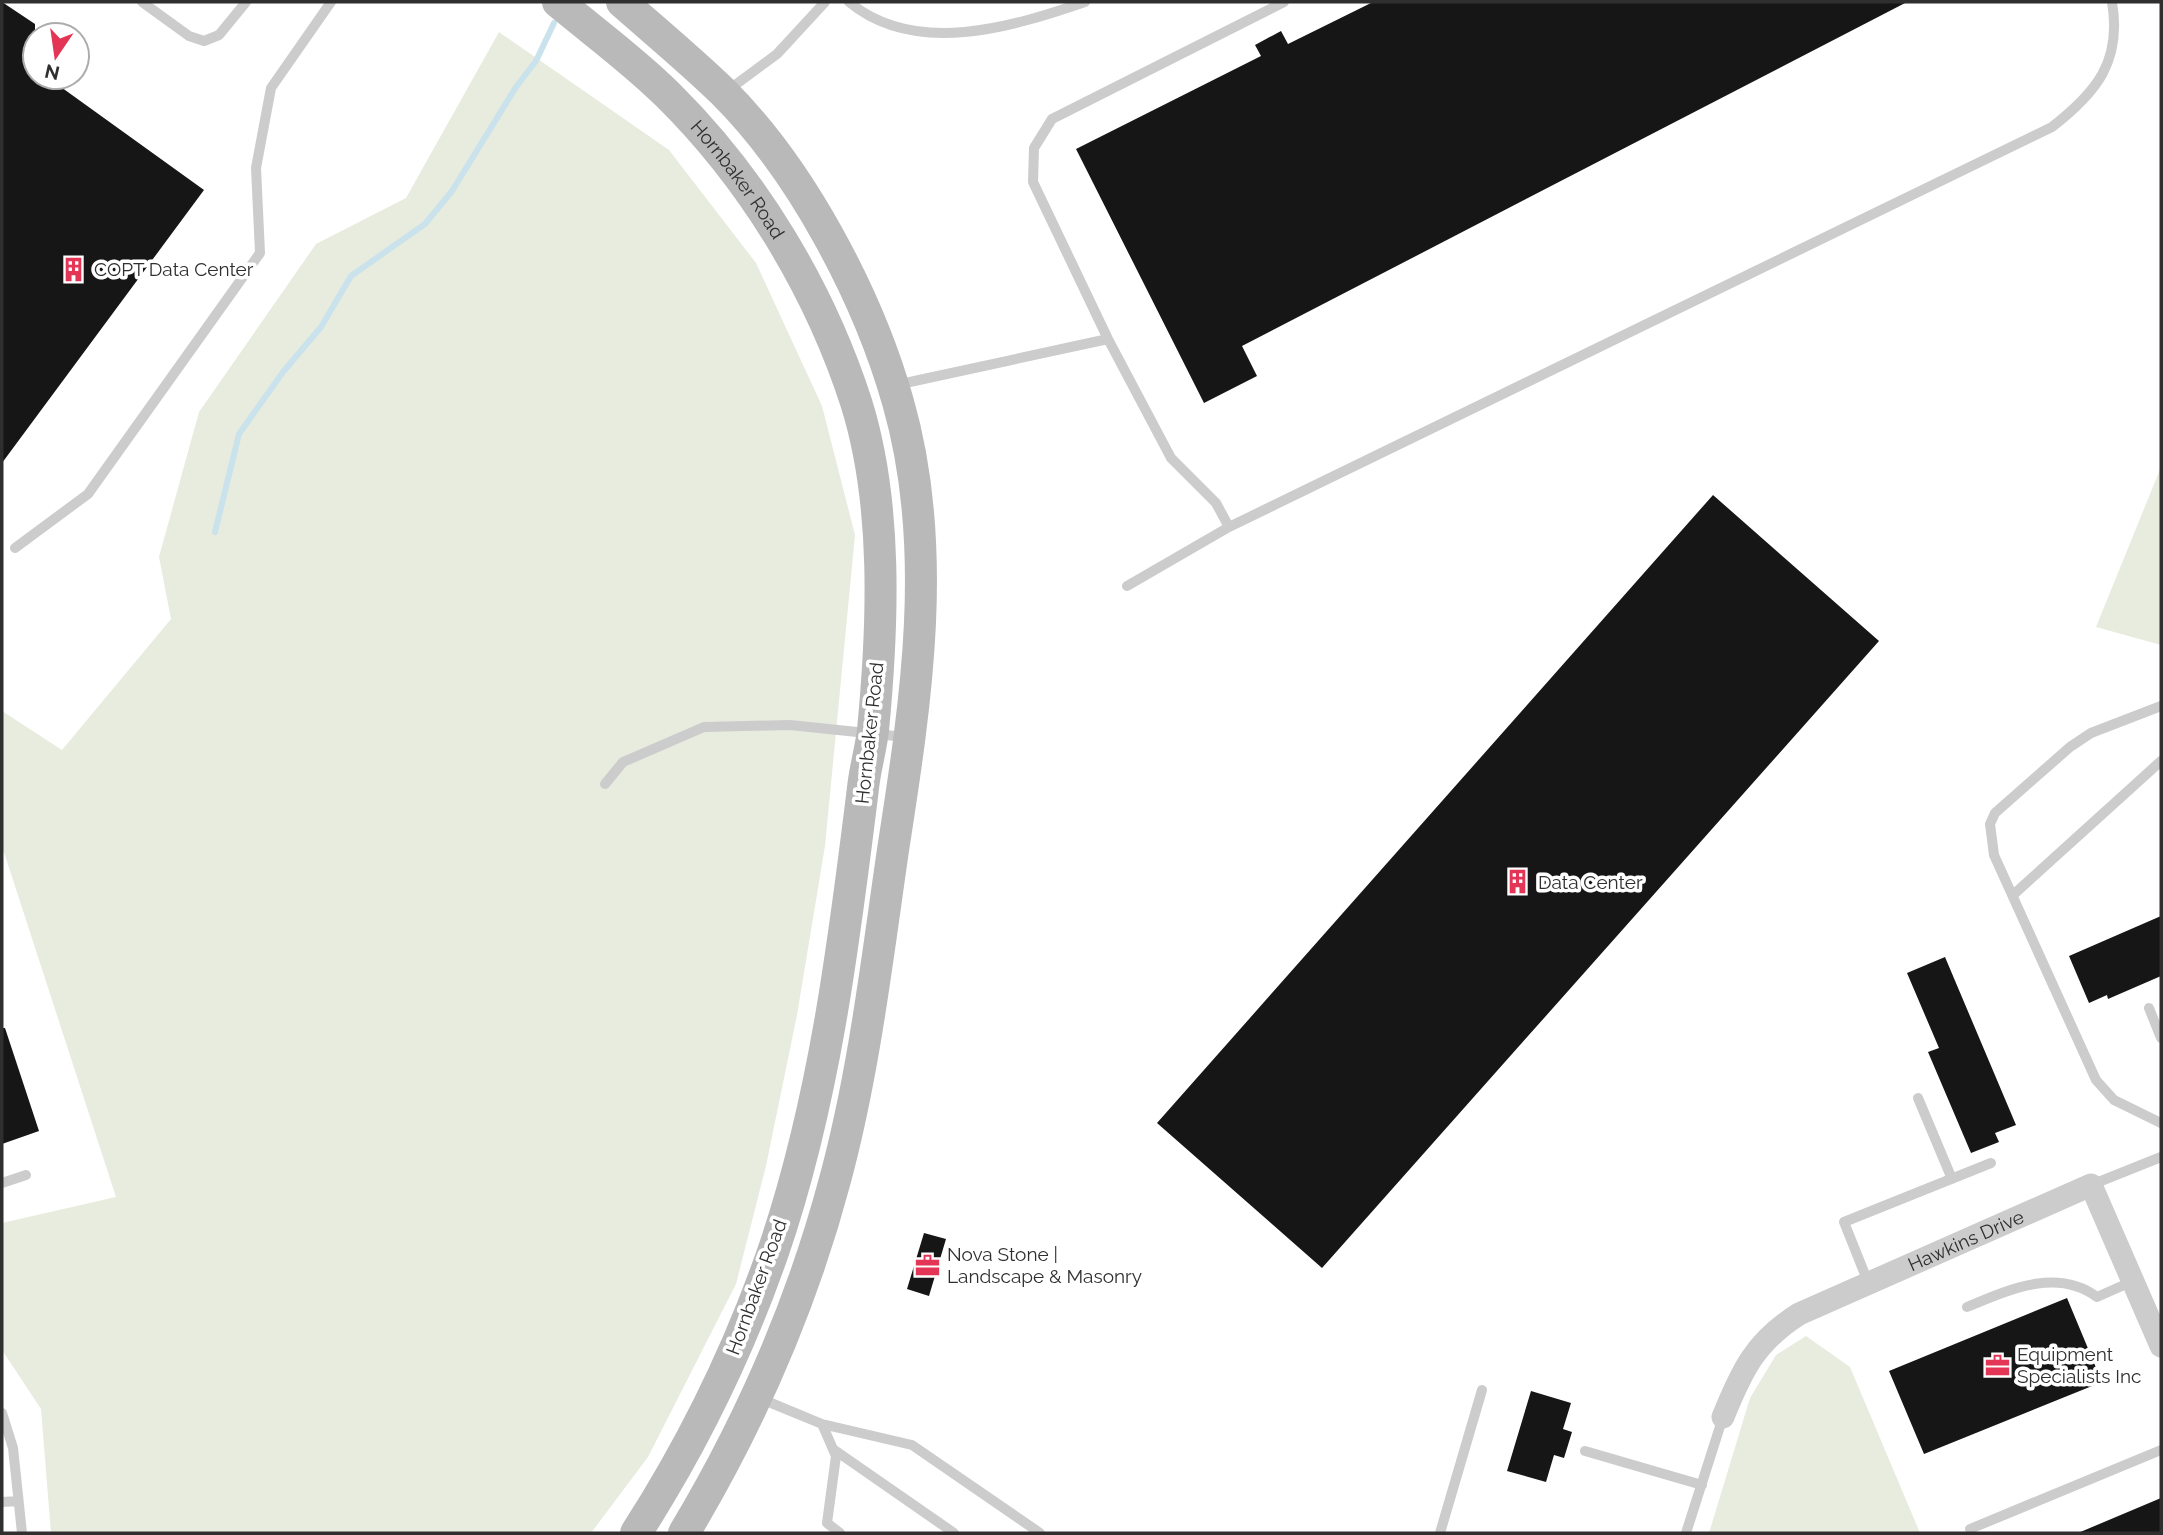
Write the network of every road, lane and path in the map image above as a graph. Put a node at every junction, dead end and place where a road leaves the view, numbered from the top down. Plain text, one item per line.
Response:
1 (142, 2) edge
2 (246, 2) edge
3 (558, 2) edge
4 (622, 2) edge
5 (825, 2) edge
6 (849, 2) edge
7 (1084, 2) edge
8 (1284, 2) edge
9 (2112, 2) edge
10 (328, 3) edge
11 (724, 93) junction
12 (1108, 339) junction
13 (893, 386) junction
14 (1229, 527) junction
15 (15, 548) dead end
16 (1127, 586) dead end
17 (2161, 706) edge
18 (873, 734) junction
19 (908, 738) junction
20 (2161, 761) edge
21 (605, 785) dead end
22 (2013, 895) junction
23 (2149, 1008) dead end
24 (2161, 1038) edge
25 (1918, 1098) dead end
26 (2161, 1123) edge
27 (2161, 1157) edge
28 (1991, 1163) dead end
29 (26, 1175) dead end
30 (1952, 1179) junction
31 (2, 1183) edge
32 (2091, 1185) junction
33 (2133, 1281) junction
34 (1868, 1282) junction
35 (1967, 1307) dead end
36 (2161, 1346) edge
37 (1482, 1390) dead end
38 (757, 1396) junction
39 (2, 1413) edge
40 (1723, 1417) joint
41 (822, 1424) junction
42 (833, 1449) junction
43 (2161, 1450) edge
44 (1585, 1451) dead end
45 (1702, 1485) junction
46 (18, 1501) junction
47 (2, 1502) edge
48 (1970, 1528) dead end
49 (22, 1533) edge
50 (636, 1533) edge
51 (684, 1533) edge
52 (840, 1533) edge
53 (954, 1533) edge
54 (1040, 1533) edge
55 (1440, 1533) edge
56 (1686, 1533) edge

1 - 2 lane
3 - 18 main road, Hornbaker Road
4 - 11 main road, Hornbaker Road
5 - 11 lane
6 - 7 lane
8 - 12 lane
9 - 14 lane
10 - 15 lane
11 - 13 main road, Hornbaker Road
12 - 13 lane
12 - 14 lane
13 - 19 main road, Hornbaker Road
14 - 16 lane
17 - 22 lane
18 - 19 lane
18 - 21 lane
18 - 50 main road, Hornbaker Road
19 - 38 main road, Hornbaker Road
20 - 22 lane
22 - 26 lane
23 - 24 lane
25 - 30 lane
27 - 32 lane
28 - 30 lane
29 - 31 lane
30 - 34 lane
32 - 33 street
32 - 34 street, Hawkins Drive
33 - 35 lane
33 - 36 street
34 - 40 street, Hawkins Drive
37 - 55 lane
38 - 41 lane
38 - 51 main road, Hornbaker Road
39 - 46 lane
40 - 45 lane
41 - 42 lane
41 - 54 lane
42 - 52 lane
42 - 53 lane
43 - 48 lane
44 - 45 lane
45 - 56 lane
46 - 47 lane
46 - 49 lane

